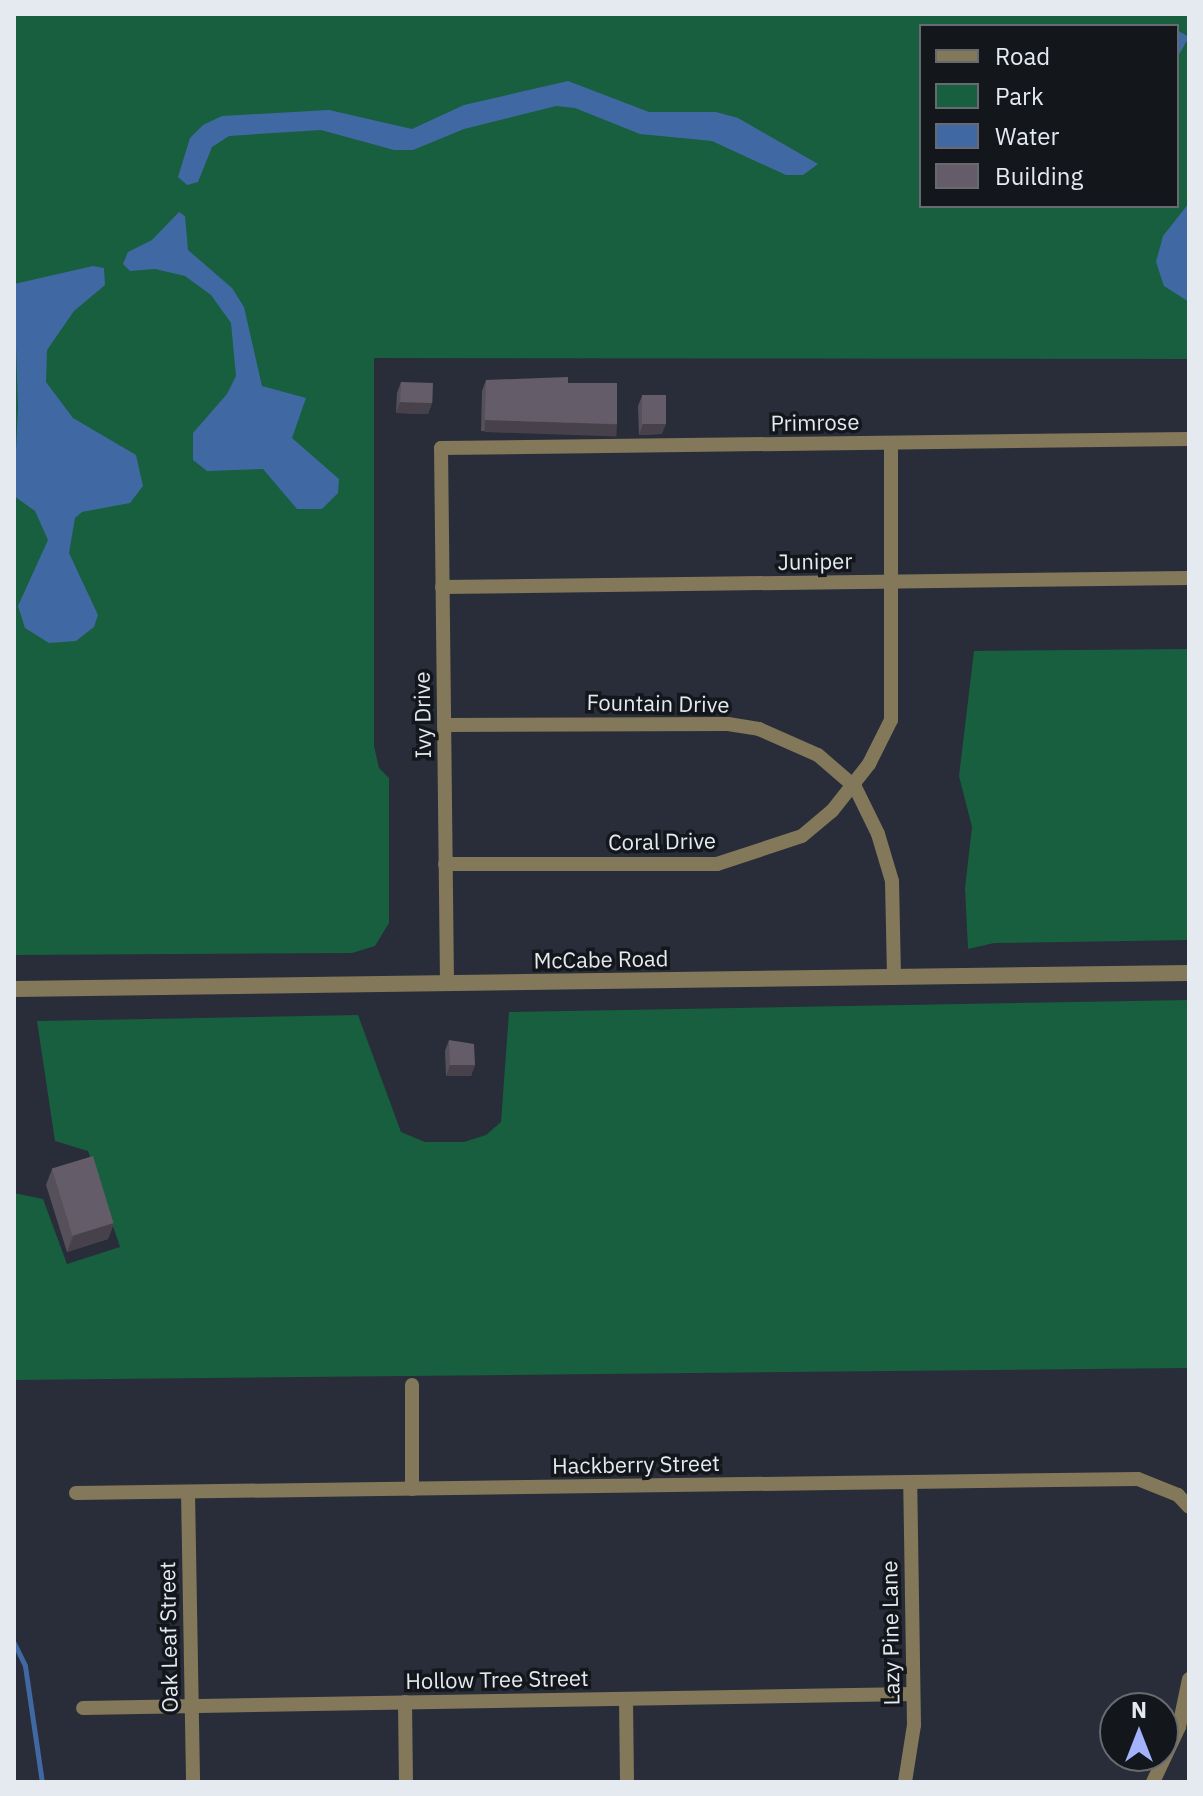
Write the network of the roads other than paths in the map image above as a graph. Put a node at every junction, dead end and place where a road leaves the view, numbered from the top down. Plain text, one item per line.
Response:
1 (1189, 439) edge
2 (891, 443) junction
3 (441, 448) joint
4 (1189, 578) edge
5 (891, 583) junction
6 (442, 587) junction
7 (444, 725) junction
8 (855, 787) junction
9 (445, 864) junction
10 (1189, 973) edge
11 (894, 978) junction
12 (447, 982) junction
13 (14, 989) edge
14 (412, 1385) dead end
15 (910, 1482) junction
16 (412, 1489) junction
17 (188, 1492) junction
18 (76, 1493) dead end
19 (1189, 1507) edge
20 (1189, 1679) edge
21 (913, 1694) junction
22 (626, 1699) junction
23 (405, 1702) junction
24 (190, 1705) junction
25 (83, 1708) dead end
26 (193, 1782) edge
27 (406, 1782) edge
28 (627, 1782) edge
29 (905, 1782) edge
30 (1153, 1782) edge

1 - 2 street, Primrose
2 - 3 street, Primrose
2 - 5 street, Coral Drive
3 - 6 street, Ivy Drive
4 - 5 street, Juniper
5 - 6 street, Juniper
5 - 8 street, Coral Drive
6 - 7 street, Ivy Drive
7 - 8 street, Fountain Drive
7 - 9 street, Ivy Drive
8 - 9 street, Coral Drive
8 - 11 street
9 - 12 street, Ivy Drive
10 - 11 street, McCabe Road
11 - 12 street, McCabe Road
12 - 13 street, McCabe Road
14 - 16 street
15 - 16 street, Hackberry Street
15 - 19 street, Hackberry Street
15 - 21 street, Lazy Pine Lane
16 - 17 street, Hackberry Street
17 - 18 street, Hackberry Street
17 - 24 street, Oak Leaf Street
20 - 30 street
21 - 22 street, Hollow Tree Street
21 - 29 street, Lazy Pine Lane
22 - 23 street, Hollow Tree Street
22 - 28 street
23 - 24 street, Hollow Tree Street
23 - 27 street
24 - 25 street, Hollow Tree Street
24 - 26 street, Oak Leaf Street

